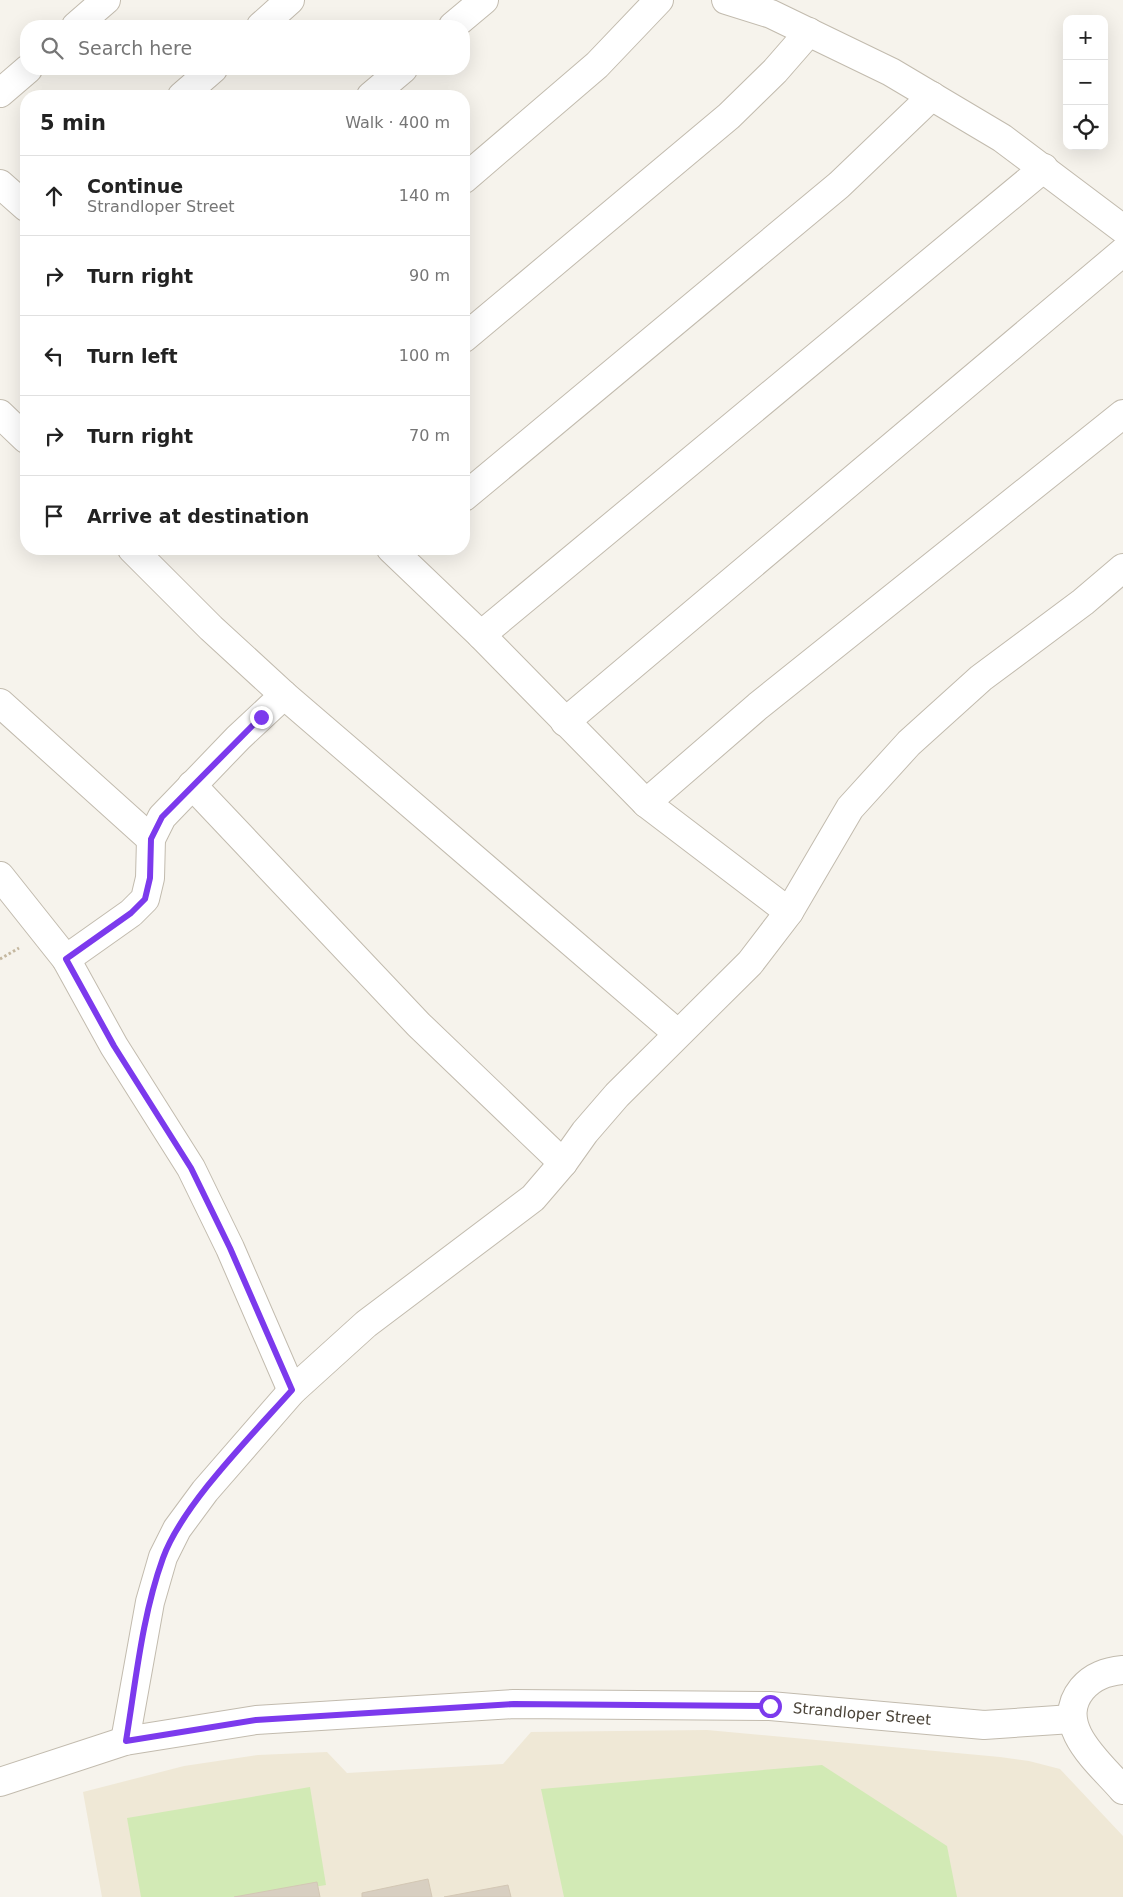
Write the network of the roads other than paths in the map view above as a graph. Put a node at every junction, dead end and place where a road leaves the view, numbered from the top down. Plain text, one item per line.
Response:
1 (106, 0) edge
2 (290, 0) edge
3 (484, 0) edge
4 (659, 0) edge
5 (726, 0) edge
6 (83, 20) edge
7 (267, 20) edge
8 (461, 20) edge
9 (809, 32) junction
10 (21, 75) edge
11 (206, 75) edge
12 (396, 75) edge
13 (189, 90) edge
14 (378, 90) edge
15 (0, 93) edge
16 (932, 96) junction
17 (1044, 168) junction
18 (470, 174) edge
19 (0, 184) edge
20 (20, 202) edge
21 (1123, 229) edge
22 (1123, 252) edge
23 (470, 333) edge
24 (0, 414) edge
25 (1123, 414) edge
26 (20, 433) edge
27 (470, 492) edge
28 (138, 555) edge
29 (401, 555) edge
30 (1123, 568) edge
31 (481, 635) junction
32 (284, 695) junction
33 (0, 703) edge
34 (566, 722) junction
35 (192, 785) junction
36 (646, 803) junction
37 (151, 839) junction
38 (0, 876) edge
39 (789, 912) junction
40 (66, 959) junction
41 (677, 1034) junction
42 (563, 1162) junction
43 (292, 1390) junction
44 (1123, 1670) edge
45 (1073, 1723) junction
46 (126, 1741) junction
47 (0, 1782) edge
48 (1123, 1790) edge

1 - 6 street
2 - 7 street
3 - 8 street
4 - 18 street
5 - 9 street
9 - 16 street
9 - 23 street
10 - 15 street
11 - 13 street
12 - 14 street
16 - 17 street
16 - 27 street
17 - 21 street
17 - 31 street
19 - 20 street
22 - 34 street
24 - 26 street
25 - 36 street
28 - 32 street
29 - 31 street
30 - 39 street
31 - 34 street
32 - 35 street
32 - 41 street
33 - 37 street
34 - 36 street
35 - 37 street
35 - 42 street
36 - 39 street
37 - 40 street
38 - 40 street
39 - 41 street
40 - 43 street
41 - 42 street
42 - 43 street
43 - 46 street
44 - 45 street
45 - 46 street, Strandloper Street
45 - 48 street
46 - 47 street, Strandloper Street

